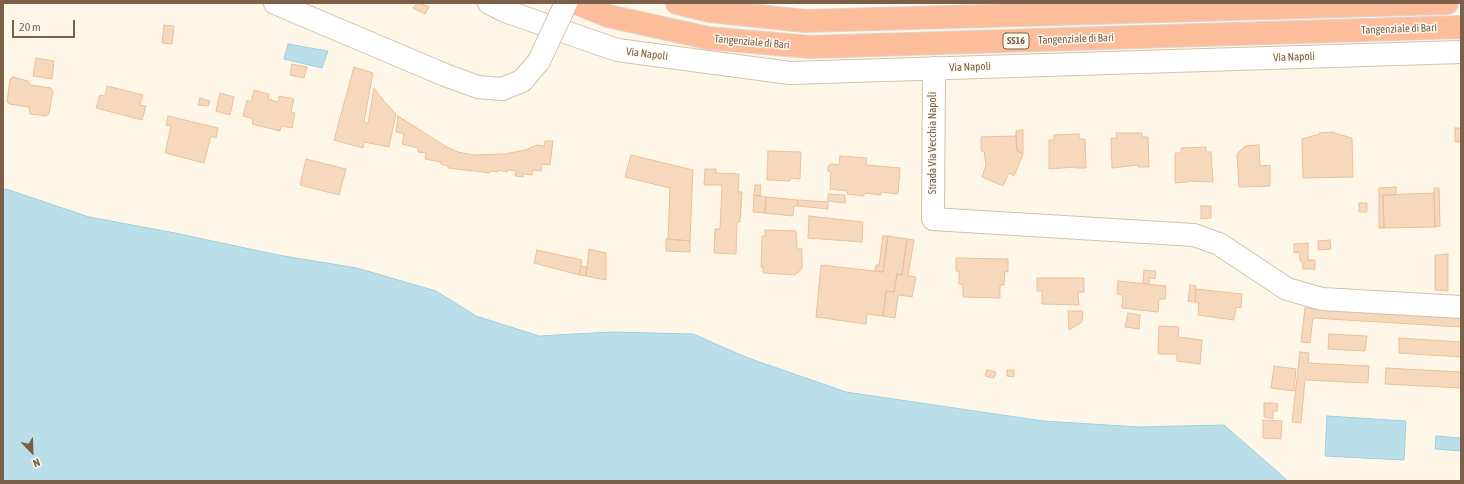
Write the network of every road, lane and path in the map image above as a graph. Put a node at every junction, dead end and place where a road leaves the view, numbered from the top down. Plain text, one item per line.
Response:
1 (275, 3) edge
2 (489, 3) edge
3 (566, 3) edge
4 (576, 3) edge
5 (677, 3) edge
6 (1447, 3) edge
7 (1461, 27) edge
8 (1461, 52) edge
9 (934, 68) junction
10 (1461, 306) edge

1 - 3 street, bridge
2 - 9 street, Via Napoli
4 - 7 highway, Tangenziale di Bari / SS16
5 - 6 highway
8 - 9 street, Via Napoli
9 - 10 street, Strada Via Vecchia Napoli

